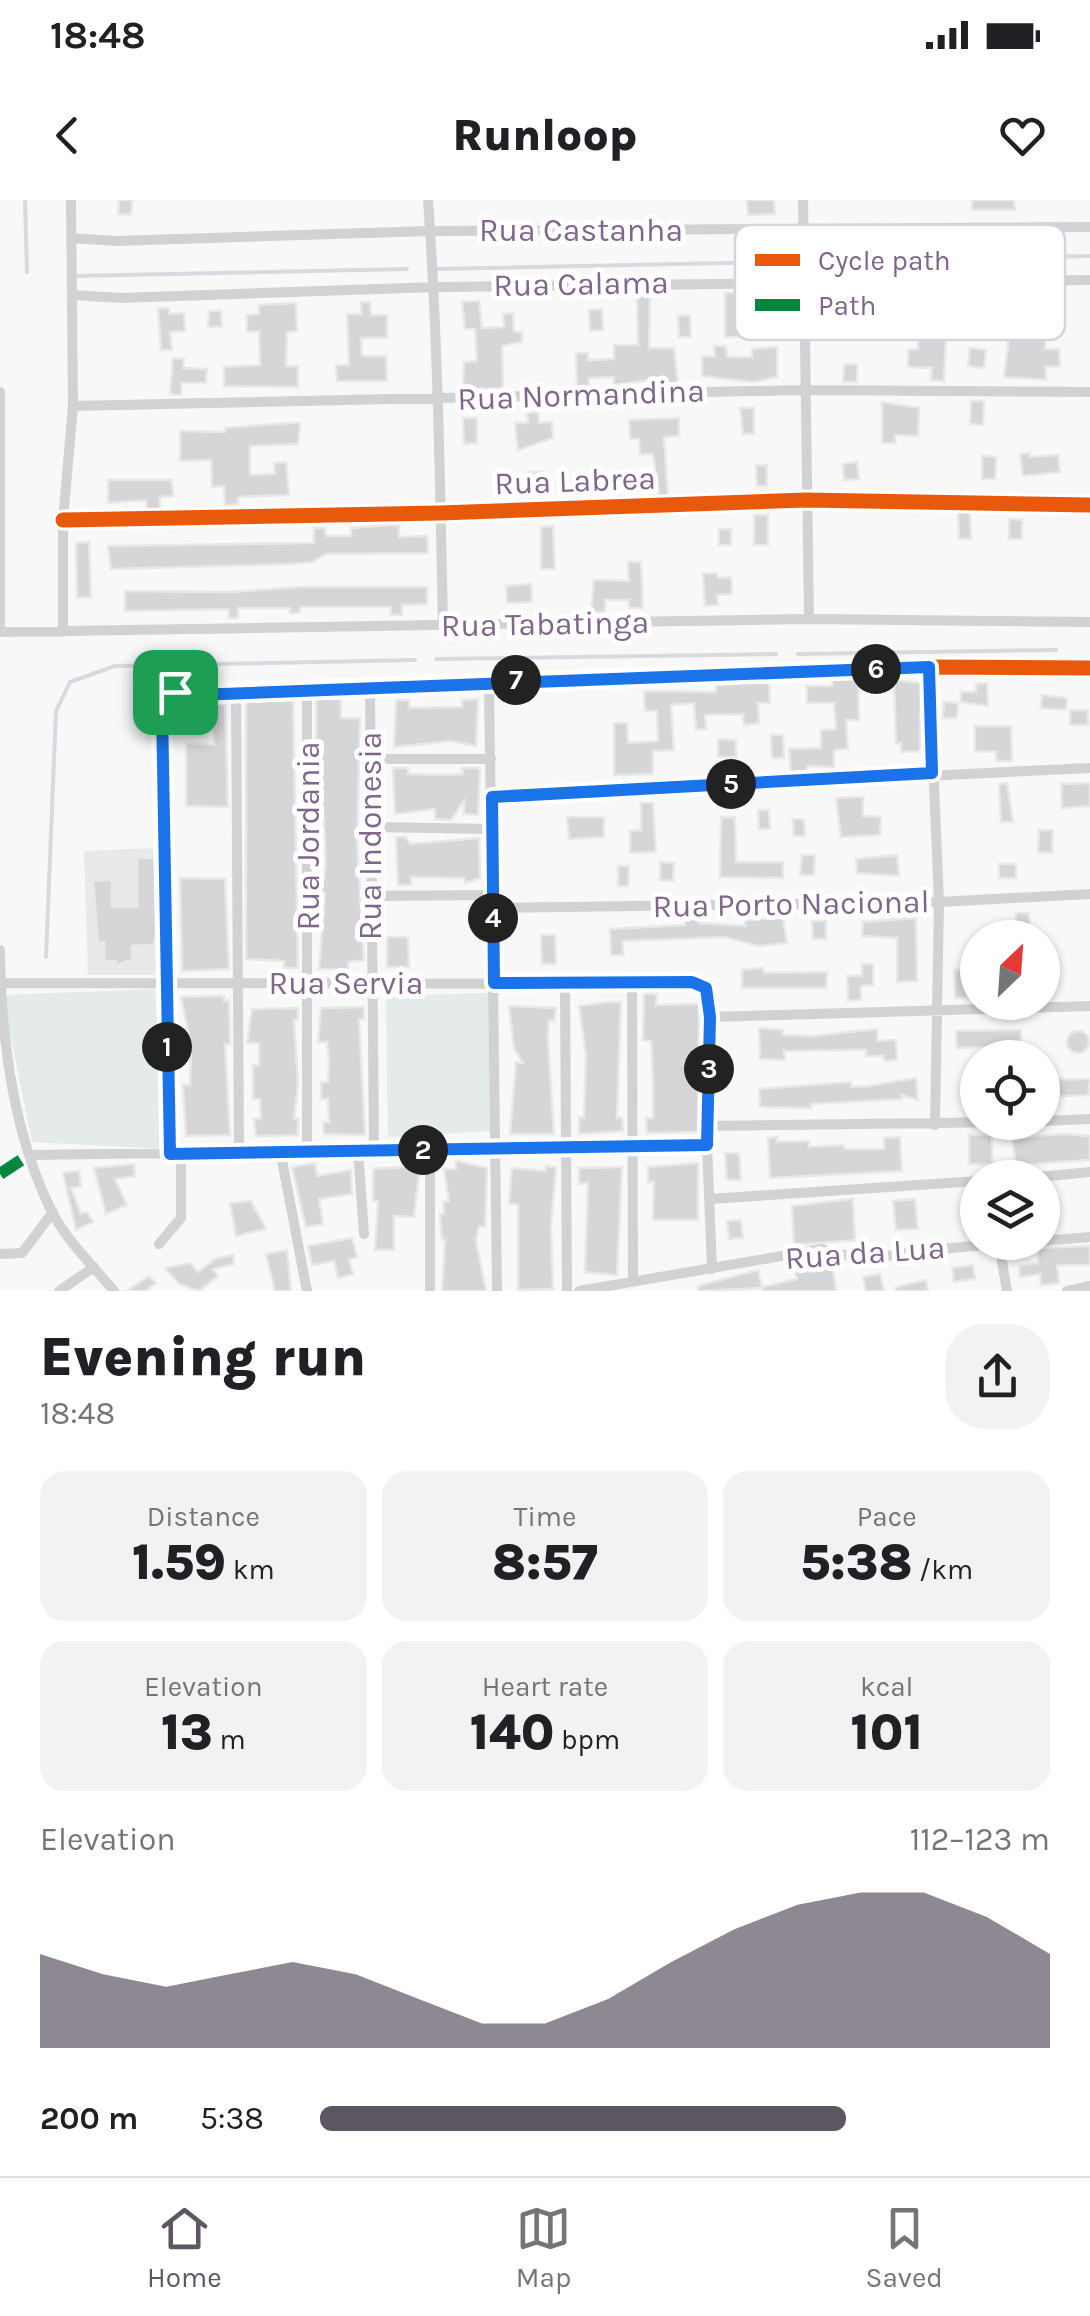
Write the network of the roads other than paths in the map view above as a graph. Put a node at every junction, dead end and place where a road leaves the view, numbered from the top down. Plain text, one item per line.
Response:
1 (71, 200) edge
2 (428, 200) edge
3 (1065, 226) edge
4 (1090, 226) edge
5 (430, 230) junction
6 (735, 230) edge
7 (71, 238) junction
8 (735, 281) edge
9 (436, 287) junction
10 (72, 295) junction
11 (803, 340) edge
12 (803, 390) junction
13 (0, 392) edge
14 (1090, 392) edge
15 (434, 400) junction
16 (72, 406) junction
17 (806, 500) junction
18 (1090, 505) edge
19 (440, 514) junction
20 (63, 520) junction
21 (809, 619) junction
22 (1090, 622) edge
23 (443, 626) junction
24 (0, 628) edge
25 (63, 632) junction
26 (929, 667) junction
27 (1090, 668) edge
28 (489, 681) junction
29 (370, 689) junction
30 (236, 690) junction
31 (307, 691) junction
32 (370, 758) junction
33 (491, 758) junction
34 (1090, 768) edge
35 (932, 773) junction
36 (492, 797) junction
37 (370, 827) junction
38 (492, 829) junction
39 (1090, 894) edge
40 (492, 895) junction
41 (371, 896) junction
42 (938, 902) junction
43 (492, 908) junction
44 (0, 950) edge
45 (165, 982) junction
46 (238, 982) junction
47 (308, 982) junction
48 (370, 982) junction
49 (632, 982) junction
50 (0, 983) edge
51 (494, 983) junction
52 (566, 984) junction
53 (1090, 1006) edge
54 (938, 1011) junction
55 (710, 1017) junction
56 (1090, 1118) edge
57 (1060, 1120) edge
58 (960, 1124) edge
59 (935, 1125) junction
60 (708, 1126) junction
61 (632, 1145) junction
62 (707, 1145) junction
63 (568, 1146) junction
64 (374, 1148) junction
65 (495, 1148) junction
66 (280, 1150) junction
67 (307, 1150) junction
68 (358, 1150) junction
69 (430, 1151) junction
70 (239, 1152) junction
71 (176, 1154) junction
72 (29, 1155) junction
73 (1090, 1172) edge
74 (1060, 1175) edge
75 (960, 1182) edge
76 (710, 1199) junction
77 (53, 1212) junction
78 (364, 1234) dead end
79 (1090, 1237) edge
80 (1060, 1240) edge
81 (160, 1244) dead end
82 (960, 1249) edge
83 (0, 1254) edge
84 (1002, 1260) edge
85 (94, 1267) junction
86 (712, 1270) junction
87 (662, 1276) junction
88 (633, 1281) junction
89 (1090, 1286) edge
90 (59, 1291) edge
91 (114, 1291) edge
92 (307, 1291) edge
93 (430, 1291) edge
94 (496, 1291) edge
95 (567, 1291) edge
96 (580, 1291) edge
97 (665, 1291) edge
98 (1007, 1291) edge
99 (1067, 1291) edge

1 - 7 street
2 - 5 street
3 - 4 street, Rua Castanha
5 - 6 street, Rua Castanha
5 - 7 street, Rua Castanha
5 - 9 street
7 - 10 street
8 - 9 street, Rua Calama
9 - 10 street, Rua Calama
9 - 15 street
10 - 16 street
11 - 12 street
12 - 14 street, Rua Normandina
12 - 15 street, Rua Normandina
12 - 17 street
13 - 24 street
15 - 16 street, Rua Normandina
15 - 19 street
16 - 20 street
17 - 18 street, Rua Labrea
17 - 19 street, Rua Labrea
17 - 21 street
19 - 20 street, Rua Labrea
19 - 23 street
20 - 25 street
21 - 22 street, Rua Tabatinga
21 - 23 street, Rua Tabatinga
23 - 25 street, Rua Tabatinga
24 - 25 street, Rua Tabatinga
26 - 27 street
26 - 28 street
26 - 35 street
28 - 29 street
28 - 33 street
29 - 31 street
29 - 32 street, Rua Indonesia
30 - 31 street
30 - 45 street
30 - 46 street
31 - 47 street, Rua Jordania
32 - 33 street
32 - 37 street, Rua Indonesia
33 - 36 street
34 - 35 street
35 - 36 street
35 - 42 street
36 - 38 street
37 - 38 street
37 - 41 street, Rua Indonesia
38 - 40 street
39 - 42 street, Rua Porto Nacional
40 - 41 street
40 - 43 street
41 - 48 street, Rua Indonesia
42 - 43 street, Rua Porto Nacional
42 - 54 street
43 - 51 street
44 - 50 street
45 - 46 street, Rua Servia
45 - 50 street, Rua Servia
45 - 71 street
46 - 47 street, Rua Servia
46 - 70 street
47 - 48 street, Rua Servia
47 - 67 street, Rua Jordania
48 - 51 street, Rua Servia
48 - 64 street, Rua Indonesia
49 - 52 street, Rua Servia
49 - 55 street, Rua Servia
49 - 61 street
50 - 72 street
51 - 52 street, Rua Servia
51 - 65 street
52 - 63 street
53 - 54 street
54 - 55 street
54 - 59 street
55 - 60 street
56 - 57 street
58 - 59 street
59 - 60 street
60 - 62 street
61 - 62 street
61 - 63 street
61 - 88 street
62 - 76 street
63 - 65 street
63 - 95 street
64 - 68 street
64 - 69 street
65 - 69 street
65 - 94 street
66 - 67 street
66 - 70 street
66 - 92 street
67 - 68 street
68 - 78 street
69 - 93 street
70 - 71 street
71 - 72 street
71 - 81 street
72 - 77 street
73 - 74 street
75 - 76 street
76 - 86 street
77 - 83 street
77 - 85 street
79 - 80 street
82 - 86 street, Rua da Lua
84 - 98 street
85 - 90 street
85 - 91 street
86 - 87 street, Rua da Lua
87 - 88 street, Rua da Lua
87 - 97 street
88 - 96 street, Rua da Lua
89 - 99 street

